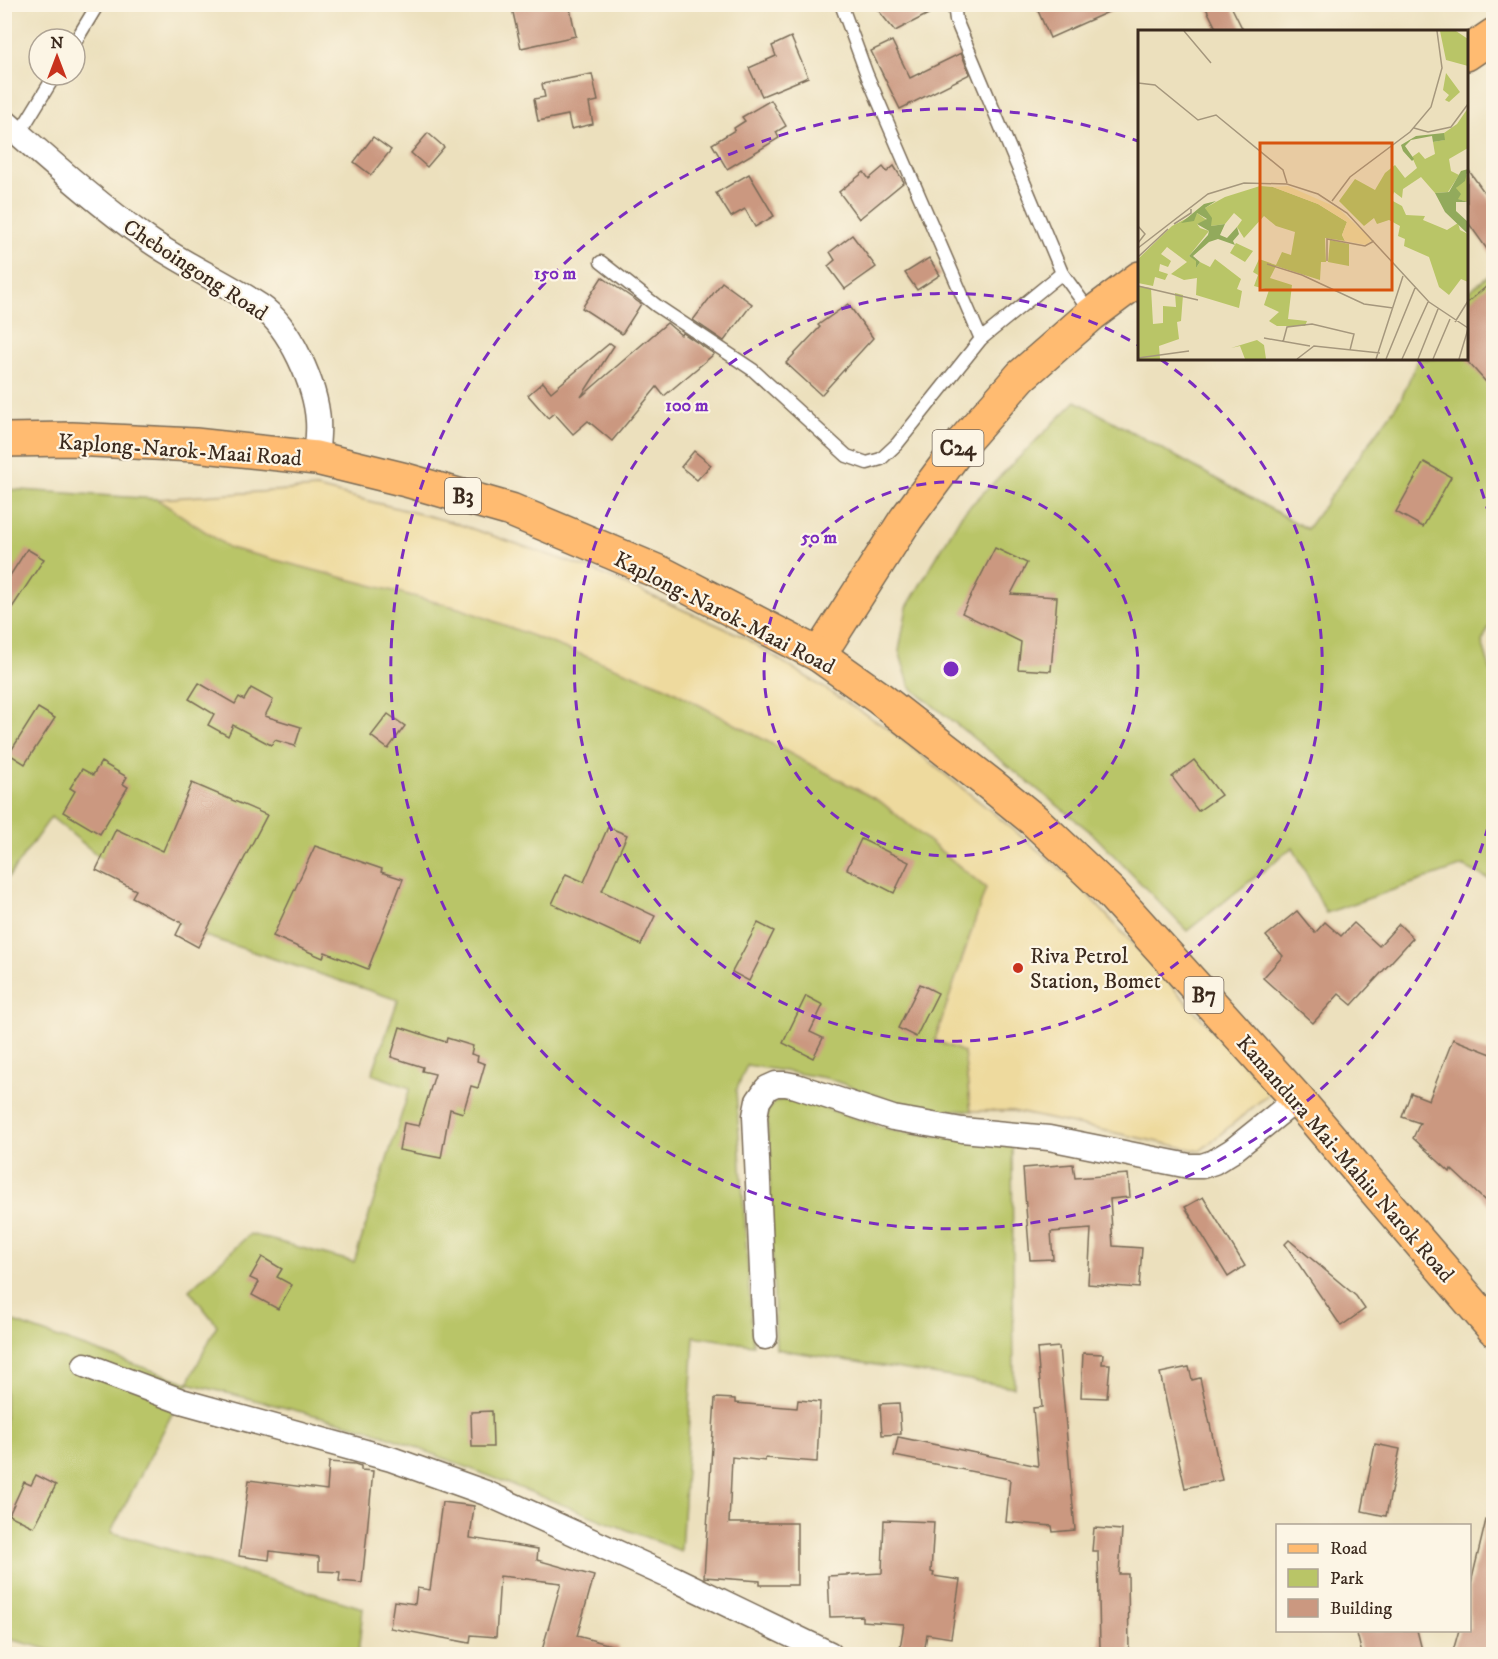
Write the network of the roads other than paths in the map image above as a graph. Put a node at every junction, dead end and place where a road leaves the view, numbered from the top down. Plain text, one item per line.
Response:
1 (98, 4) edge
2 (841, 4) edge
3 (954, 4) edge
4 (84, 27) edge
5 (1494, 35) edge
6 (1468, 53) edge
7 (45, 87) edge
8 (12, 128) edge
9 (600, 262) dead end
10 (1062, 273) junction
11 (1138, 280) edge
12 (1092, 314) junction
13 (981, 339) junction
14 (4, 440) edge
15 (316, 458) junction
16 (819, 656) junction
17 (878, 697) joint
18 (1298, 1099) junction
19 (1494, 1329) edge
20 (765, 1337) dead end
21 (85, 1365) dead end
22 (830, 1654) edge

1 - 4 lane
2 - 13 lane
3 - 10 lane
5 - 6 main road
7 - 8 lane
8 - 15 street, Cheboingong Road
9 - 13 lane
10 - 12 lane
10 - 13 lane
11 - 12 main road, C24
12 - 16 main road, C24
14 - 15 main road, Kaplong-Narok-Maai Road / B3
15 - 16 main road, Kaplong-Narok-Maai Road / B3
16 - 17 main road, Kaplong-Narok-Maai Road / B3
17 - 18 main road, Kamandura Mai-Mahiu Narok Road / B7
18 - 19 main road, Kamandura Mai-Mahiu Narok Road / B7
18 - 20 street
21 - 22 street

